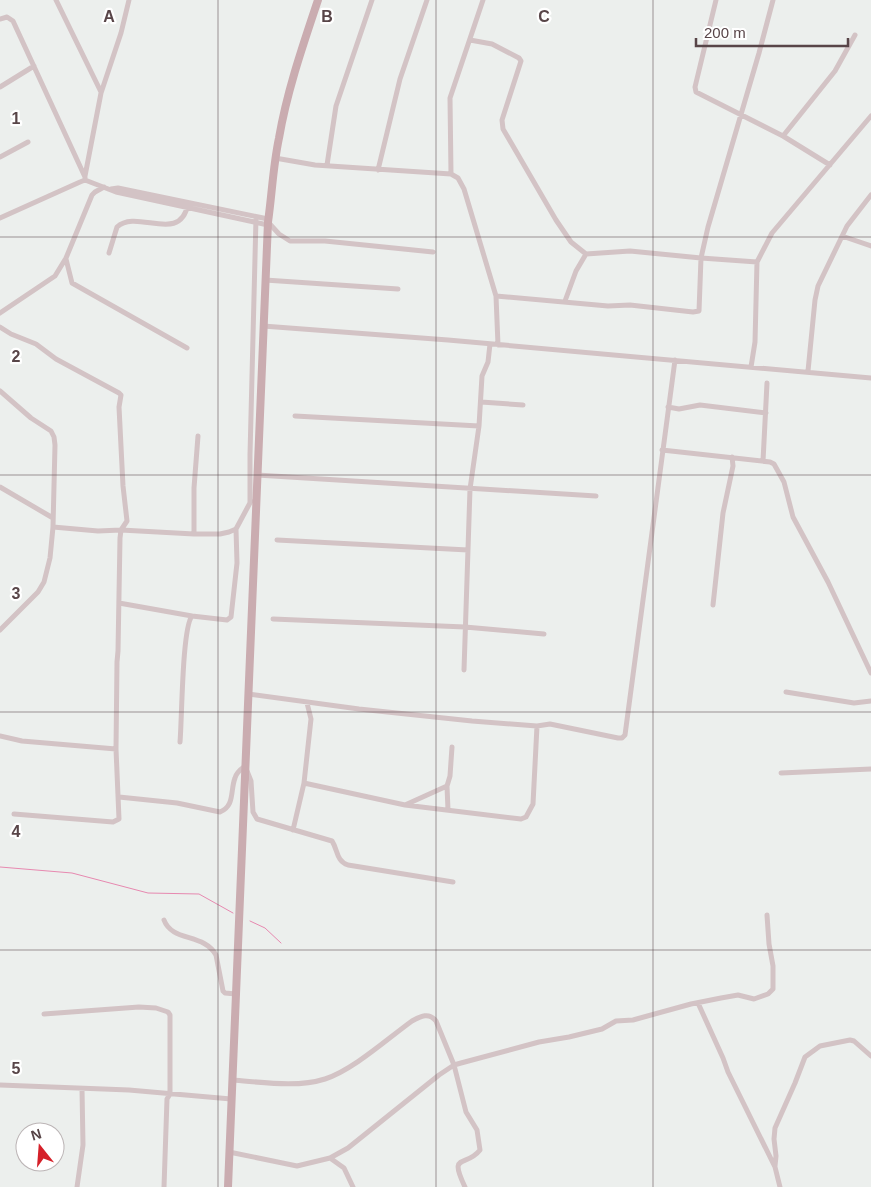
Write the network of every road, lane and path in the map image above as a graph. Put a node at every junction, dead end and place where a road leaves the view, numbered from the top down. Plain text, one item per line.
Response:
1 (56, 0) edge
2 (129, 0) edge
3 (318, 0) edge
4 (372, 0) edge
5 (427, 0) edge
6 (483, 0) edge
7 (716, 0) edge
8 (773, 0) edge
9 (0, 19) edge
10 (855, 35) dead end
11 (470, 40) junction
12 (34, 66) junction
13 (0, 86) edge
14 (102, 93) junction
15 (741, 114) junction
16 (871, 116) edge
17 (783, 136) junction
18 (28, 142) dead end
19 (0, 157) edge
20 (275, 158) junction
21 (327, 165) junction
22 (830, 165) junction
23 (378, 170) junction
24 (451, 174) junction
25 (85, 179) junction
26 (108, 188) junction
27 (871, 195) edge
28 (188, 205) junction
29 (1, 217) edge
30 (256, 220) junction
31 (268, 222) junction
32 (842, 236) junction
33 (871, 246) edge
34 (433, 252) dead end
35 (109, 253) dead end
36 (586, 254) junction
37 (66, 258) junction
38 (701, 258) junction
39 (756, 262) junction
40 (265, 280) junction
41 (398, 289) dead end
42 (496, 296) junction
43 (565, 302) junction
44 (0, 313) edge
45 (263, 326) junction
46 (0, 327) edge
47 (490, 344) junction
48 (498, 345) junction
49 (187, 348) dead end
50 (675, 360) junction
51 (751, 367) junction
52 (808, 371) junction
53 (871, 378) edge
54 (767, 382) dead end
55 (0, 391) edge
56 (481, 402) junction
57 (523, 405) dead end
58 (668, 407) junction
59 (766, 413) junction
60 (295, 416) dead end
61 (479, 426) junction
62 (198, 436) dead end
63 (662, 450) junction
64 (732, 457) junction
65 (762, 461) junction
66 (257, 475) junction
67 (0, 488) edge
68 (256, 489) junction
69 (470, 489) junction
70 (596, 496) dead end
71 (250, 502) junction
72 (53, 518) junction
73 (53, 527) junction
74 (236, 528) junction
75 (121, 530) junction
76 (194, 534) junction
77 (277, 540) dead end
78 (468, 550) junction
79 (119, 603) junction
80 (713, 605) dead end
81 (192, 616) junction
82 (273, 619) dead end
83 (465, 627) junction
84 (0, 630) edge
85 (544, 634) dead end
86 (464, 670) dead end
87 (871, 673) edge
88 (786, 692) dead end
89 (248, 694) junction
90 (871, 701) edge
91 (307, 702) junction
92 (537, 726) junction
93 (0, 736) edge
94 (180, 742) dead end
95 (452, 747) dead end
96 (116, 749) junction
97 (245, 766) junction
98 (871, 769) edge
99 (781, 773) dead end
100 (304, 782) junction
101 (447, 786) junction
102 (119, 797) junction
103 (404, 805) junction
104 (448, 810) junction
105 (14, 814) dead end
106 (293, 830) junction
107 (453, 882) dead end
108 (767, 915) dead end
109 (164, 920) dead end
110 (236, 994) junction
111 (698, 1003) junction
112 (44, 1014) dead end
113 (871, 1056) edge
114 (454, 1065) junction
115 (232, 1080) junction
116 (0, 1085) edge
117 (82, 1089) junction
118 (170, 1094) junction
119 (231, 1099) junction
120 (229, 1152) junction
121 (330, 1158) junction
122 (775, 1167) junction
123 (77, 1187) edge
124 (164, 1187) edge
125 (228, 1187) edge
126 (354, 1187) edge
127 (465, 1187) edge
128 (780, 1187) edge

1 - 14 street
2 - 14 street
3 - 20 main road
4 - 21 street
5 - 23 street
6 - 11 street
7 - 15 street
8 - 15 street
9 - 12 street
10 - 17 street
11 - 24 street
11 - 36 street
12 - 13 street
12 - 25 street
14 - 25 street
15 - 17 street
15 - 38 street
16 - 22 street
17 - 22 street
18 - 19 street
20 - 21 street
20 - 31 main road
21 - 23 street
22 - 39 street
23 - 24 street
24 - 42 street
25 - 26 street
25 - 29 street
26 - 28 street
26 - 37 street
27 - 32 street
28 - 30 street
28 - 35 street
30 - 31 street
30 - 71 street
31 - 34 street
31 - 40 main road
32 - 33 street
32 - 52 street
36 - 38 street
36 - 43 street
37 - 44 street
37 - 49 street
38 - 39 street
38 - 43 street
39 - 51 street
40 - 41 street
40 - 45 main road
42 - 43 street
42 - 48 street
45 - 47 street
45 - 66 main road
46 - 75 street
47 - 48 street
47 - 56 street
48 - 50 street
50 - 51 street
50 - 58 street
51 - 52 street
52 - 53 street
54 - 59 street
55 - 72 street
56 - 57 street
56 - 61 street
58 - 59 street
58 - 63 street
59 - 65 street
60 - 61 street
61 - 69 street
62 - 76 street
63 - 64 street
63 - 92 street
64 - 65 street
64 - 80 street
65 - 87 street
66 - 68 main road
66 - 69 street
67 - 72 street
68 - 71 street
68 - 89 main road
69 - 70 street
69 - 78 street
71 - 74 street
72 - 73 street
73 - 75 street
73 - 84 street
74 - 76 street
74 - 81 street
75 - 76 street
75 - 79 street
77 - 78 street
78 - 83 street
79 - 81 street
79 - 96 street
81 - 94 street
82 - 83 street
83 - 85 street
83 - 86 street
88 - 90 street
89 - 91 street
89 - 97 main road
91 - 92 street
91 - 100 street
92 - 104 street
93 - 96 street
95 - 101 street
96 - 102 street
97 - 102 street
97 - 106 street
97 - 110 main road
98 - 99 street
100 - 103 street
100 - 106 street
101 - 103 street
101 - 104 street
102 - 105 street
103 - 104 street
106 - 107 street
108 - 111 street
109 - 110 street
110 - 115 main road
111 - 114 street
111 - 122 street
112 - 118 street
113 - 122 street
114 - 115 street
114 - 121 street
114 - 127 street
115 - 119 main road
116 - 117 street
117 - 118 street
117 - 123 street
118 - 119 street
118 - 124 street
119 - 120 main road
120 - 121 street
120 - 125 main road
121 - 126 street
122 - 128 street

